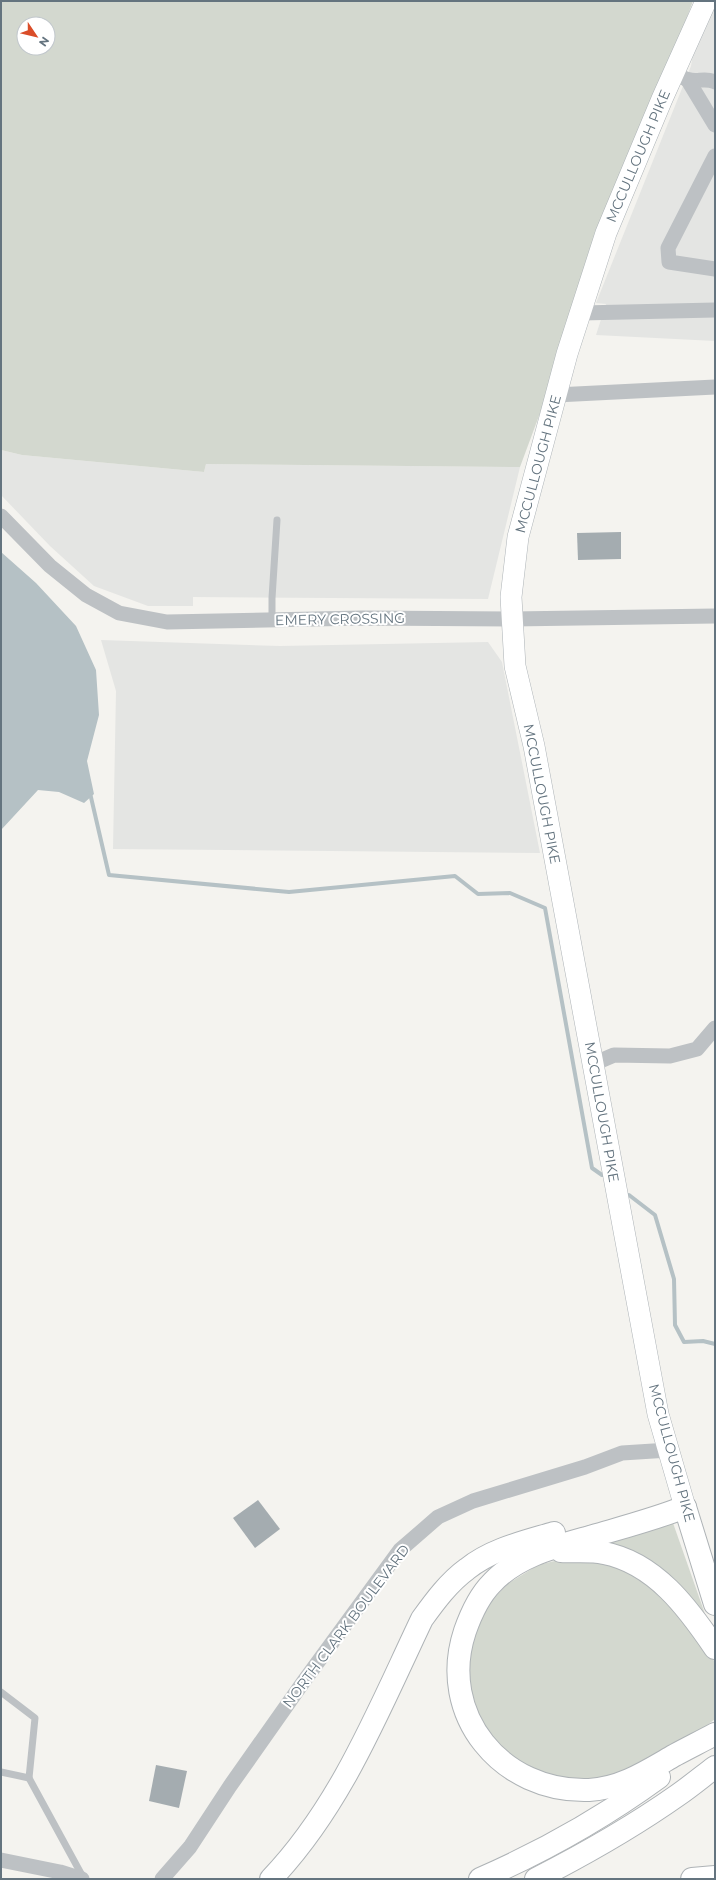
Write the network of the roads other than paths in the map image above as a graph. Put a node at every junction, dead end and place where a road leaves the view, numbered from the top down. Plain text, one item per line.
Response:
1 (706, 1) edge
2 (681, 77) junction
3 (715, 82) edge
4 (715, 125) edge
5 (715, 156) edge
6 (715, 269) edge
7 (715, 310) edge
8 (581, 313) junction
9 (715, 387) edge
10 (556, 395) junction
11 (1, 516) edge
12 (277, 520) dead end
13 (715, 616) edge
14 (512, 619) junction
15 (272, 620) junction
16 (715, 1028) edge
17 (593, 1064) junction
18 (669, 1450) junction
19 (685, 1507) junction
20 (542, 1550) junction
21 (715, 1604) edge
22 (715, 1648) edge
23 (1, 1692) edge
24 (715, 1736) edge
25 (715, 1767) edge
26 (1, 1772) edge
27 (29, 1778) junction
28 (1, 1860) edge
29 (715, 1877) edge
30 (83, 1879) edge
31 (162, 1879) edge
32 (271, 1879) edge
33 (480, 1879) edge
34 (536, 1879) edge
35 (692, 1879) edge

1 - 2 street, MCCULLOUGH PIKE
2 - 3 street
2 - 4 street
2 - 8 street, MCCULLOUGH PIKE
5 - 6 street
7 - 8 street
8 - 10 street, MCCULLOUGH PIKE
9 - 10 street
10 - 14 street, MCCULLOUGH PIKE
11 - 15 street, EMERY CROSSING
12 - 15 lane
13 - 14 street, EMERY CROSSING
14 - 15 street, EMERY CROSSING
14 - 17 street, MCCULLOUGH PIKE
16 - 17 street
17 - 18 street, MCCULLOUGH PIKE
18 - 19 street, MCCULLOUGH PIKE
18 - 31 street, NORTH CLARK BOULEVARD
19 - 20 main road
19 - 21 main road, MCCULLOUGH PIKE
19 - 32 main road
20 - 22 main road
20 - 24 main road
23 - 27 lane
24 - 33 main road
25 - 34 main road
26 - 27 lane
27 - 30 lane
28 - 30 street
29 - 35 main road

